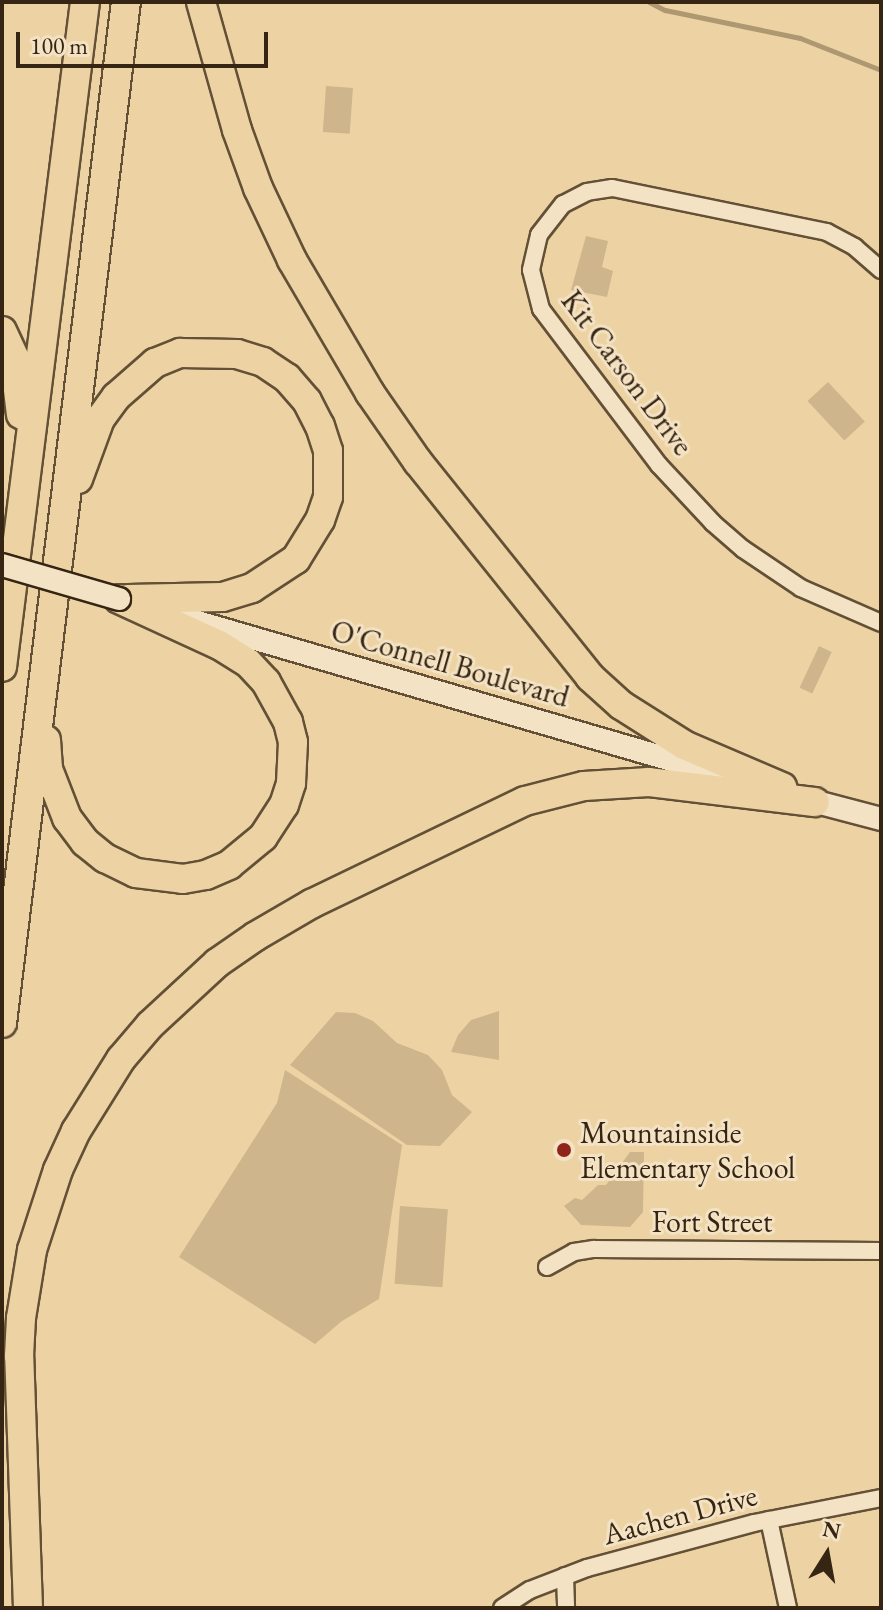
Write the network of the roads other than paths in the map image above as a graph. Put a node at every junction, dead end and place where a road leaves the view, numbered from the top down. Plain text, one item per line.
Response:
1 (85, 2) edge
2 (126, 2) edge
3 (201, 2) edge
4 (881, 270) edge
5 (2, 331) edge
6 (57, 553) junction
7 (9, 554) edge
8 (10, 598) junction
9 (119, 599) junction
10 (51, 608) junction
11 (880, 620) edge
12 (2, 627) edge
13 (2, 667) edge
14 (815, 802) junction
15 (881, 819) edge
16 (2, 1023) edge
17 (881, 1251) edge
18 (547, 1267) dead end
19 (2, 1354) edge
20 (881, 1498) edge
21 (769, 1520) junction
22 (565, 1576) junction
23 (27, 1608) edge
24 (502, 1608) edge
25 (566, 1608) edge
26 (788, 1608) edge

1 - 7 highway
2 - 6 highway
3 - 14 highway
4 - 11 street, Kit Carson Drive
5 - 7 highway
6 - 9 highway
6 - 10 highway
7 - 8 highway
7 - 9 main road, O'Connell Boulevard, bridge
8 - 12 highway
8 - 13 highway
9 - 10 highway
9 - 14 main road, O'Connell Boulevard
10 - 16 highway
14 - 15 main road, O'Connell Boulevard
14 - 23 highway
17 - 18 street, Fort Street
19 - 23 highway
20 - 21 street, Aachen Drive
21 - 22 street, Aachen Drive
21 - 26 street
22 - 24 street, Aachen Drive
22 - 25 street

